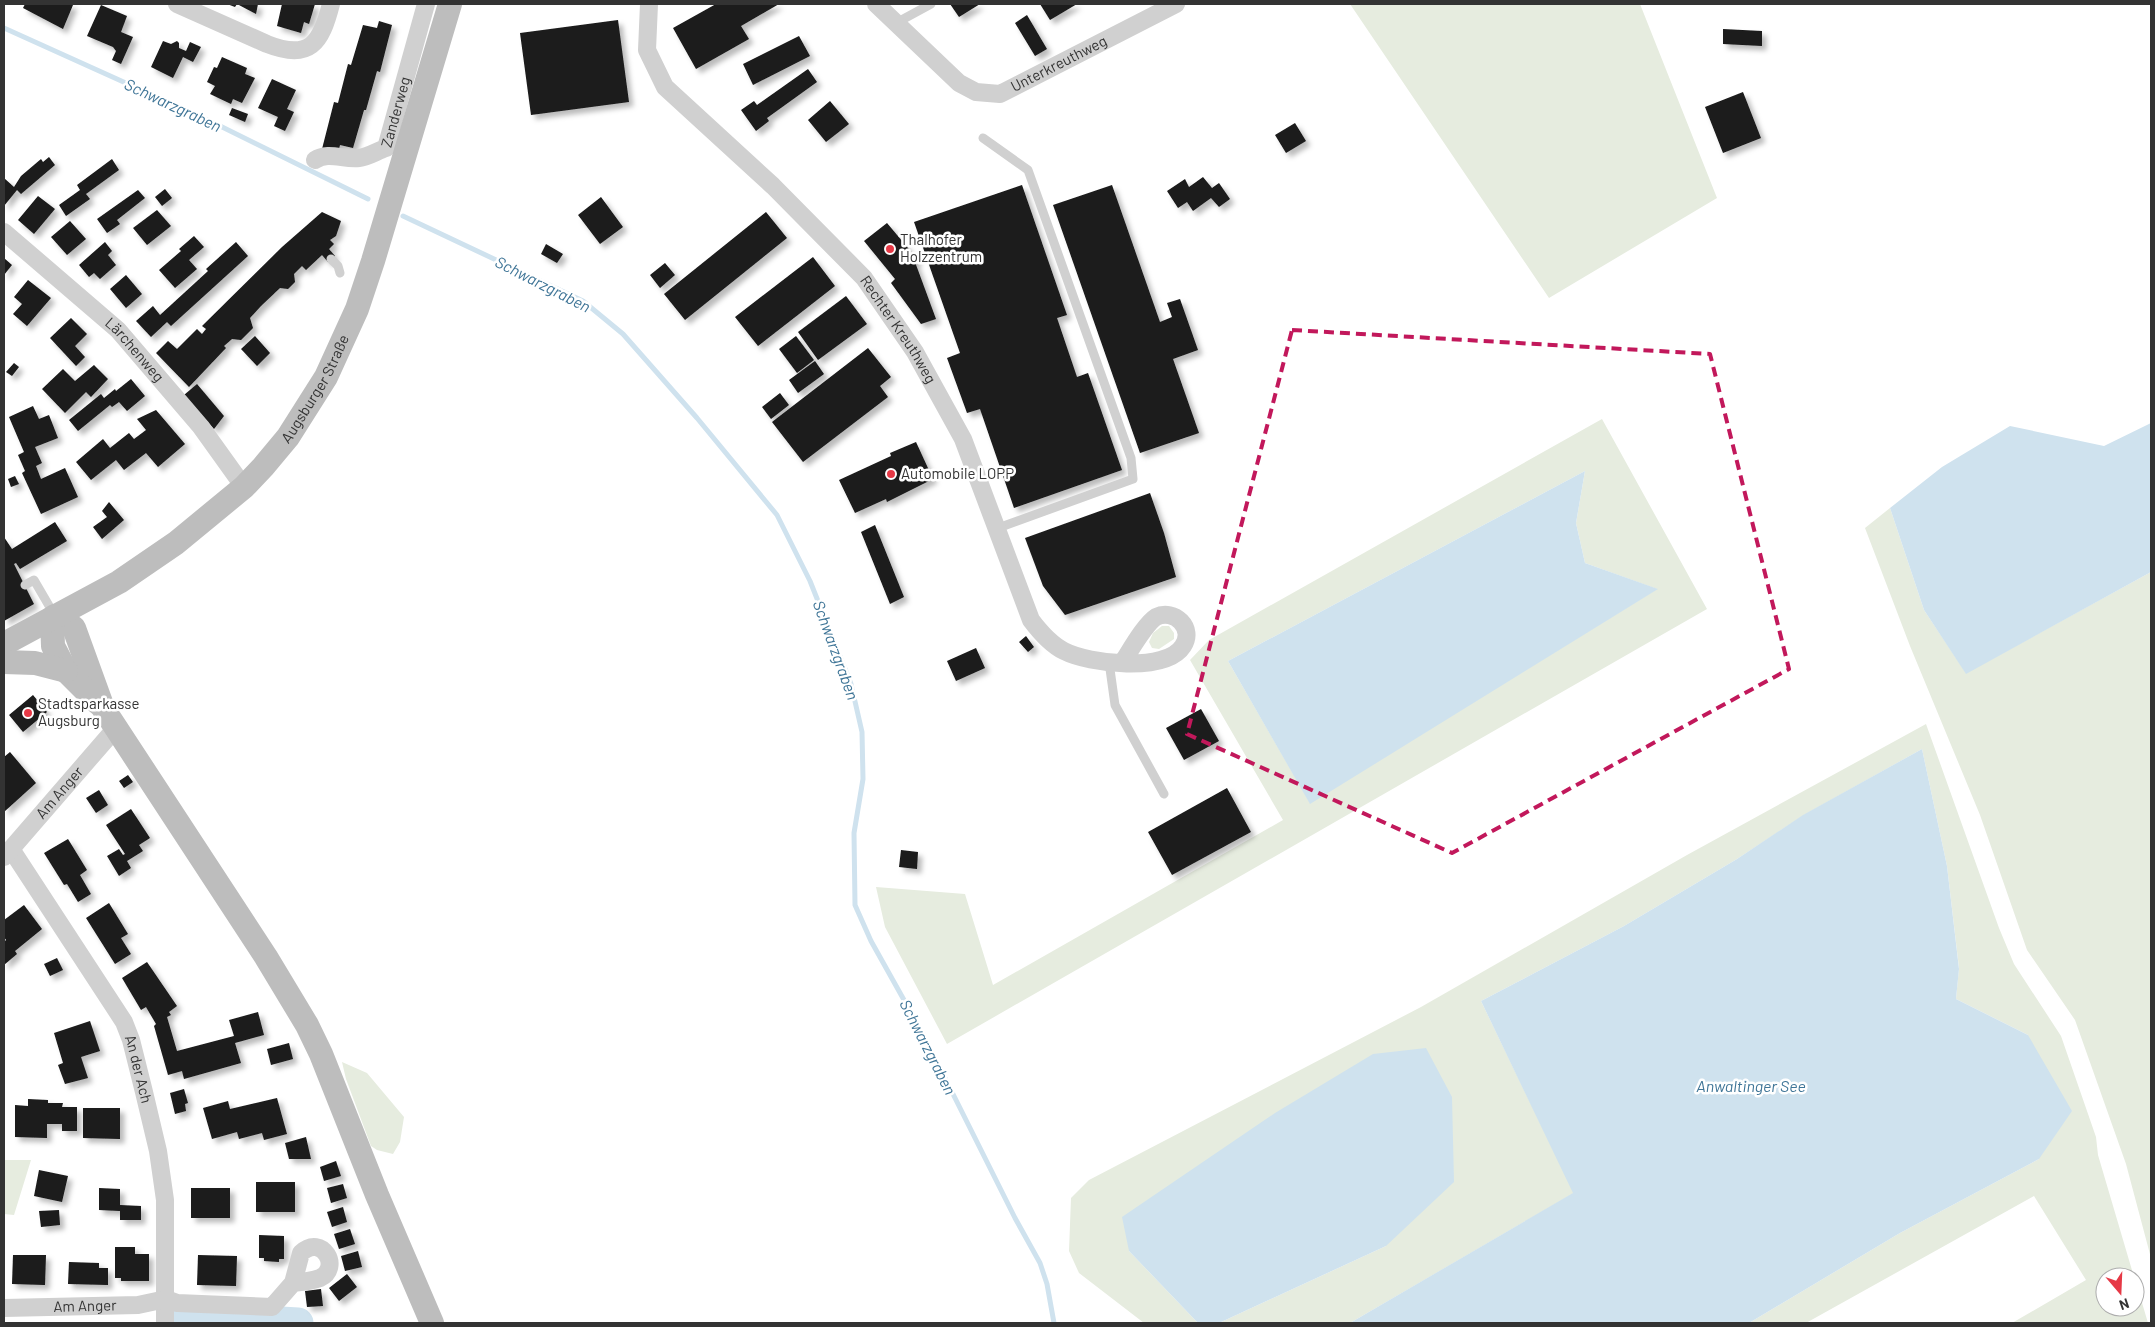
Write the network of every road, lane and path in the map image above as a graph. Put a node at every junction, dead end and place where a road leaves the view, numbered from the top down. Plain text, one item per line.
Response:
1 (177, 4) edge
2 (331, 4) edge
3 (426, 4) edge
4 (450, 4) edge
5 (649, 4) edge
6 (876, 4) edge
7 (930, 4) edge
8 (1176, 4) edge
9 (1149, 9) edge
10 (896, 23) junction
11 (982, 138) dead end
12 (315, 160) dead end
13 (4, 232) edge
14 (332, 259) dead end
15 (340, 273) dead end
16 (244, 487) junction
17 (998, 528) junction
18 (26, 585) dead end
19 (53, 617) junction
20 (4, 644) edge
21 (4, 662) edge
22 (1115, 662) joint
23 (66, 671) junction
24 (103, 708) junction
25 (115, 729) junction
26 (1164, 794) dead end
27 (7, 853) edge
28 (293, 1284) dead end
29 (4, 1308) edge
30 (165, 1310) edge
31 (432, 1323) edge

1 - 2 street
3 - 12 street, Zanderweg
4 - 16 main road, Augsburger Straße
5 - 17 street, Rechter Kreuthweg
6 - 10 street, Unterkreuthweg
7 - 10 lane
8 - 9 street, Unterkreuthweg
9 - 10 street, Unterkreuthweg
11 - 17 lane
13 - 16 street, Lärchenweg
14 - 15 lane
16 - 19 main road, Augsburger Straße
17 - 22 street, Rechter Kreuthweg
18 - 19 lane
19 - 20 main road, Augsburger Straße
19 - 23 main road
19 - 24 main road
21 - 23 main road
22 - 26 lane
23 - 24 main road
24 - 25 main road
25 - 27 street, Am Anger
25 - 31 main road
27 - 30 street, An der Ach
28 - 30 street
29 - 30 street, Am Anger

